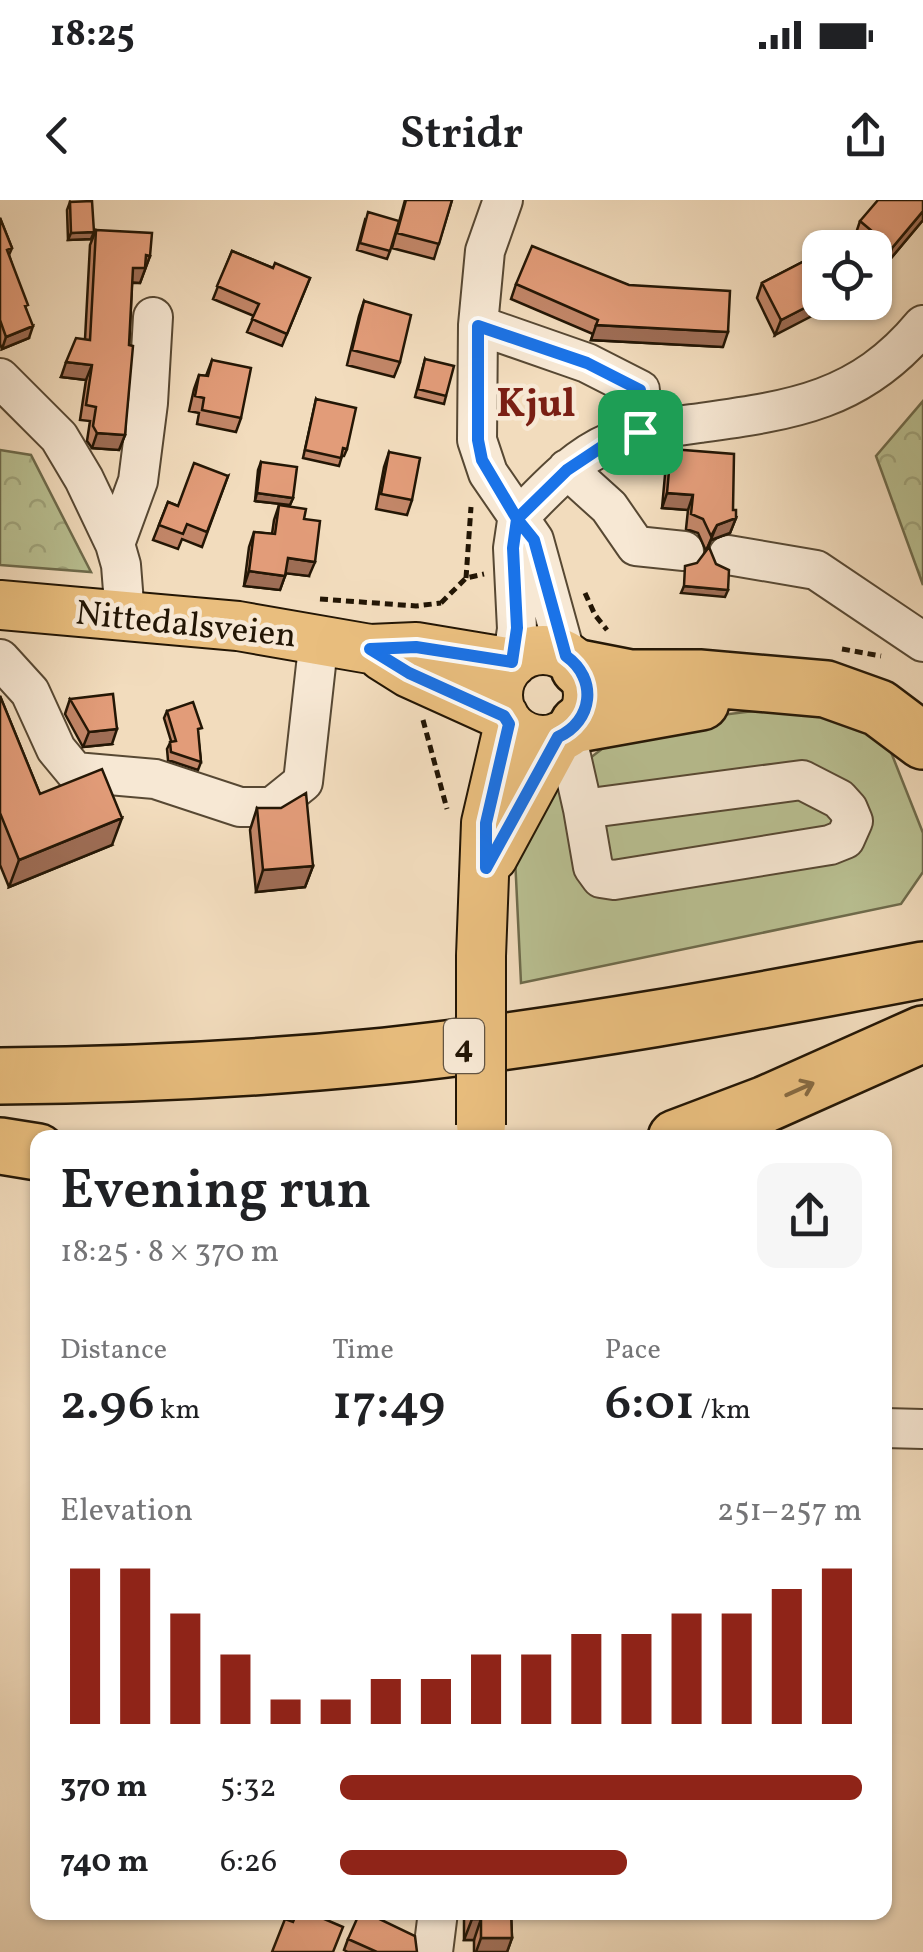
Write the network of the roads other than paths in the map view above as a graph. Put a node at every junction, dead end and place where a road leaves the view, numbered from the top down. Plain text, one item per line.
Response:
1 (503, 200) edge
2 (153, 317) dead end
3 (923, 325) edge
4 (478, 326) junction
5 (0, 378) edge
6 (13, 416) edge
7 (640, 432) junction
8 (567, 470) junction
9 (517, 519) junction
10 (115, 544) junction
11 (684, 552) dead end
12 (728, 554) dead end
13 (0, 605) edge
14 (125, 616) junction
15 (319, 638) junction
16 (370, 649) junction
17 (909, 650) edge
18 (587, 654) junction
19 (0, 659) edge
20 (512, 662) junction
21 (745, 684) junction
22 (506, 720) junction
23 (917, 723) edge
24 (567, 732) junction
25 (584, 808) junction
26 (486, 868) junction
27 (923, 932) edge
28 (923, 970) edge
29 (866, 981) junction
30 (923, 1034) edge
31 (0, 1076) edge
32 (481, 1130) edge
33 (697, 1130) edge
34 (0, 1146) edge
35 (30, 1151) edge
36 (892, 1428) edge
37 (923, 1430) edge
38 (437, 1920) edge
39 (433, 1952) edge

1 - 4 street
2 - 10 street
3 - 7 street
4 - 7 street
4 - 9 street
5 - 6 street
6 - 10 street
7 - 8 street
8 - 9 street
8 - 11 street
9 - 18 street
9 - 20 street
10 - 14 street
12 - 17 street
13 - 14 main road, Nittedalsveien
14 - 15 main road, Nittedalsveien
15 - 16 main road, Nittedalsveien
15 - 19 street
16 - 20 main road, Nittedalsveien
16 - 22 main road, Nittedalsveien
18 - 20 main road
18 - 21 highway
18 - 24 main road
20 - 22 main road
21 - 23 highway
21 - 24 highway
22 - 24 main road
22 - 26 main road
24 - 25 street
24 - 26 main road
25 - 25 street
26 - 32 main road, bridge
27 - 29 highway
28 - 29 highway, 4
29 - 31 highway, 4
33 -> 30 highway
34 - 35 highway
36 - 37 street
38 - 39 street

